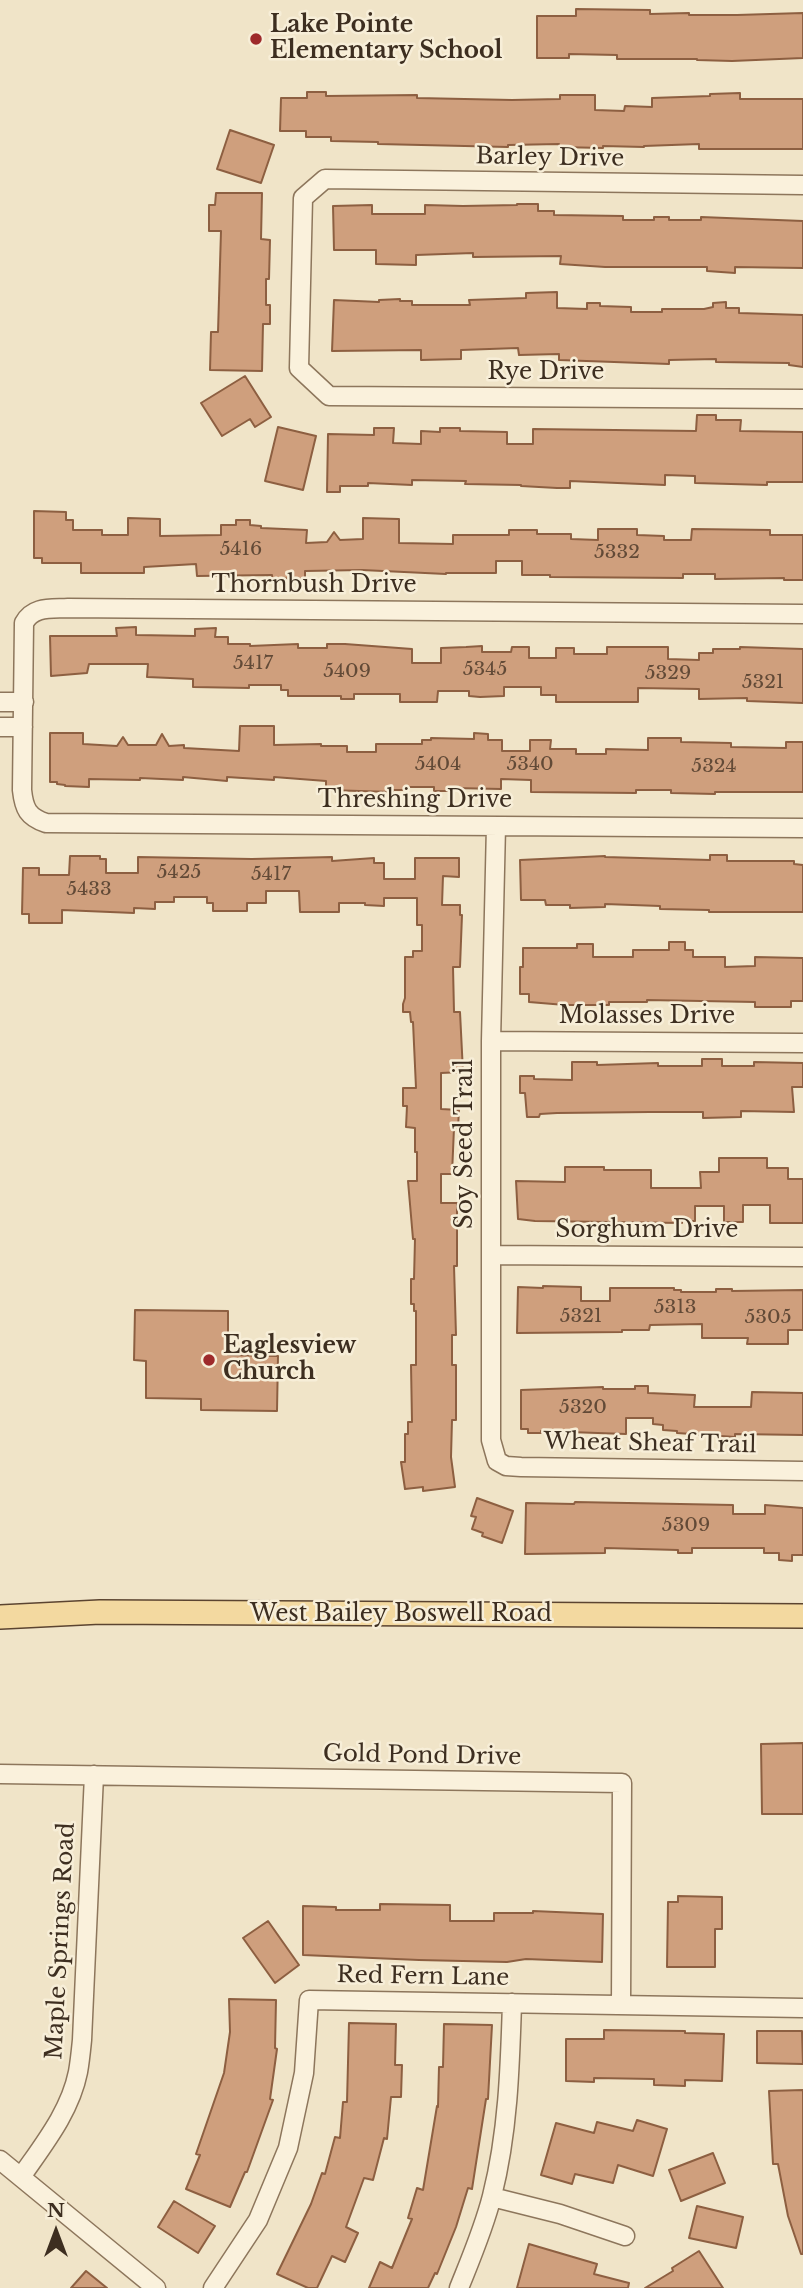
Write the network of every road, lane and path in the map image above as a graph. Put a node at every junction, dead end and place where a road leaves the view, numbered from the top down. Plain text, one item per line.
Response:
1 (803, 185) edge
2 (299, 368) joint
3 (803, 399) edge
4 (803, 614) edge
5 (0, 702) edge
6 (24, 702) junction
7 (0, 727) edge
8 (23, 727) junction
9 (29, 814) joint
10 (496, 826) junction
11 (803, 828) edge
12 (491, 1041) junction
13 (803, 1042) edge
14 (491, 1255) junction
15 (803, 1257) edge
16 (497, 1461) joint
17 (803, 1471) edge
18 (803, 1616) edge
19 (0, 1617) edge
20 (0, 1774) edge
21 (94, 1775) junction
22 (512, 2003) junction
23 (621, 2005) junction
24 (803, 2008) edge
25 (0, 2160) edge
26 (21, 2177) junction
27 (492, 2197) junction
28 (625, 2236) dead end
29 (156, 2288) edge
30 (213, 2288) edge
31 (459, 2288) edge

1 - 2 street, Barley Drive
2 - 3 street, Rye Drive
4 - 6 street, Thornbush Drive
5 - 6 street
6 - 8 street, Thornbush Drive
7 - 8 street
8 - 9 street, Thornbush Drive
9 - 10 street, Threshing Drive
10 - 11 street, Threshing Drive
10 - 12 street, Soy Seed Trail
12 - 13 street, Molasses Drive
12 - 14 street, Soy Seed Trail
14 - 15 street, Sorghum Drive
14 - 16 street, Soy Seed Trail
16 - 17 street, Wheat Sheaf Trail
18 - 19 main road, West Bailey Boswell Road
20 - 21 street, Gold Pond Drive
21 - 23 street, Gold Pond Drive
21 - 26 street, Maple Springs Road
22 - 23 street, Red Fern Lane
22 - 27 street
22 - 30 street, Red Fern Lane
23 - 24 street, Red Fern Lane
25 - 26 street
26 - 29 street
27 - 28 street
27 - 31 street

